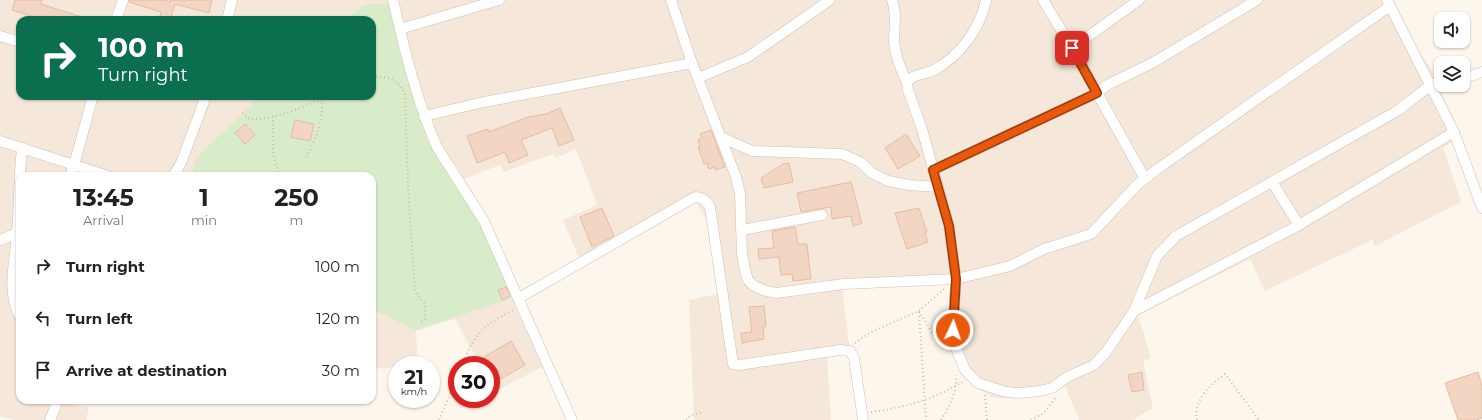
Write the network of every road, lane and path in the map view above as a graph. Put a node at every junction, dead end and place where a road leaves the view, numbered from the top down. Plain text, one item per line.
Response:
1 (122, 0) edge
2 (232, 0) edge
3 (393, 0) edge
4 (499, 0) edge
5 (671, 0) edge
6 (830, 0) edge
7 (892, 0) edge
8 (986, 0) edge
9 (1043, 0) edge
10 (1139, 0) edge
11 (1257, 0) edge
12 (1388, 3) edge
13 (117, 16) edge
14 (228, 16) edge
15 (400, 29) junction
16 (0, 36) edge
17 (16, 41) edge
18 (1072, 48) junction
19 (692, 63) junction
20 (1482, 72) edge
21 (1470, 76) edge
22 (376, 77) edge
23 (698, 78) junction
24 (907, 83) junction
25 (1434, 84) edge
26 (1431, 86) junction
27 (1097, 93) junction
28 (92, 100) edge
29 (205, 100) edge
30 (319, 100) edge
31 (323, 100) edge
32 (242, 113) dead end
33 (273, 116) junction
34 (424, 116) junction
35 (1454, 132) junction
36 (722, 137) junction
37 (0, 141) edge
38 (23, 148) junction
39 (306, 158) dead end
40 (74, 165) junction
41 (933, 170) junction
42 (21, 172) edge
43 (71, 172) edge
44 (96, 172) edge
45 (175, 172) edge
46 (278, 172) edge
47 (1145, 179) junction
48 (1272, 182) junction
49 (938, 187) junction
50 (1482, 208) edge
51 (822, 215) dead end
52 (1299, 225) junction
53 (742, 230) junction
54 (16, 233) edge
55 (0, 240) edge
56 (16, 256) edge
57 (956, 279) junction
58 (521, 302) junction
59 (16, 308) edge
60 (919, 311) junction
61 (1134, 311) junction
62 (420, 322) dead end
63 (850, 351) junction
64 (466, 356) edge
65 (959, 359) junction
66 (971, 378) junction
67 (956, 384) junction
68 (984, 386) junction
69 (1057, 395) dead end
70 (448, 399) edge
71 (924, 400) junction
72 (56, 404) edge
73 (704, 412) dead end
74 (863, 417) edge
75 (50, 420) edge
76 (439, 420) edge
77 (572, 420) edge
78 (686, 420) edge
79 (926, 420) edge
80 (941, 420) edge
81 (987, 420) edge
82 (1031, 420) edge
83 (1197, 420) edge
84 (1258, 420) edge

1 - 13 street
2 - 14 street
3 - 15 street
4 - 15 street
5 - 19 street
6 - 23 street
7 - 24 street
8 - 24 street
9 - 18 street
10 - 18 street
11 - 27 street
12 - 26 street
12 - 47 street
15 - 34 street
16 - 17 street
18 - 27 street
19 - 23 street
19 - 34 street
20 - 21 street
22 - 62 path
23 - 36 street
24 - 41 street
25 - 26 street
26 - 35 street
26 - 48 street
27 - 41 street
27 - 47 street
28 - 40 street
29 - 45 street
30 - 33 path
31 - 39 path
32 - 33 path
33 - 46 path
34 - 58 street
35 - 50 street
35 - 52 street
36 - 49 street
36 - 53 street
37 - 38 street
38 - 40 street
38 - 42 street
40 - 43 street
40 - 44 street
41 - 49 street
47 - 57 street
48 - 52 street
48 - 61 street
49 - 57 street
51 - 53 street
52 - 61 street
53 - 57 street
54 - 55 street
56 - 59 street
57 - 60 path
57 - 65 street
58 - 63 street
58 - 64 path
58 - 77 street
60 - 63 path
60 - 65 path
60 - 71 path
61 - 68 street
63 - 74 street
65 - 66 street
65 - 67 path
66 - 67 path
66 - 68 street
67 - 71 path
67 - 80 path
68 - 81 path
69 - 82 path
70 - 76 path
71 - 74 path
71 - 79 path
72 - 75 street
73 - 78 path
83 - 84 path

